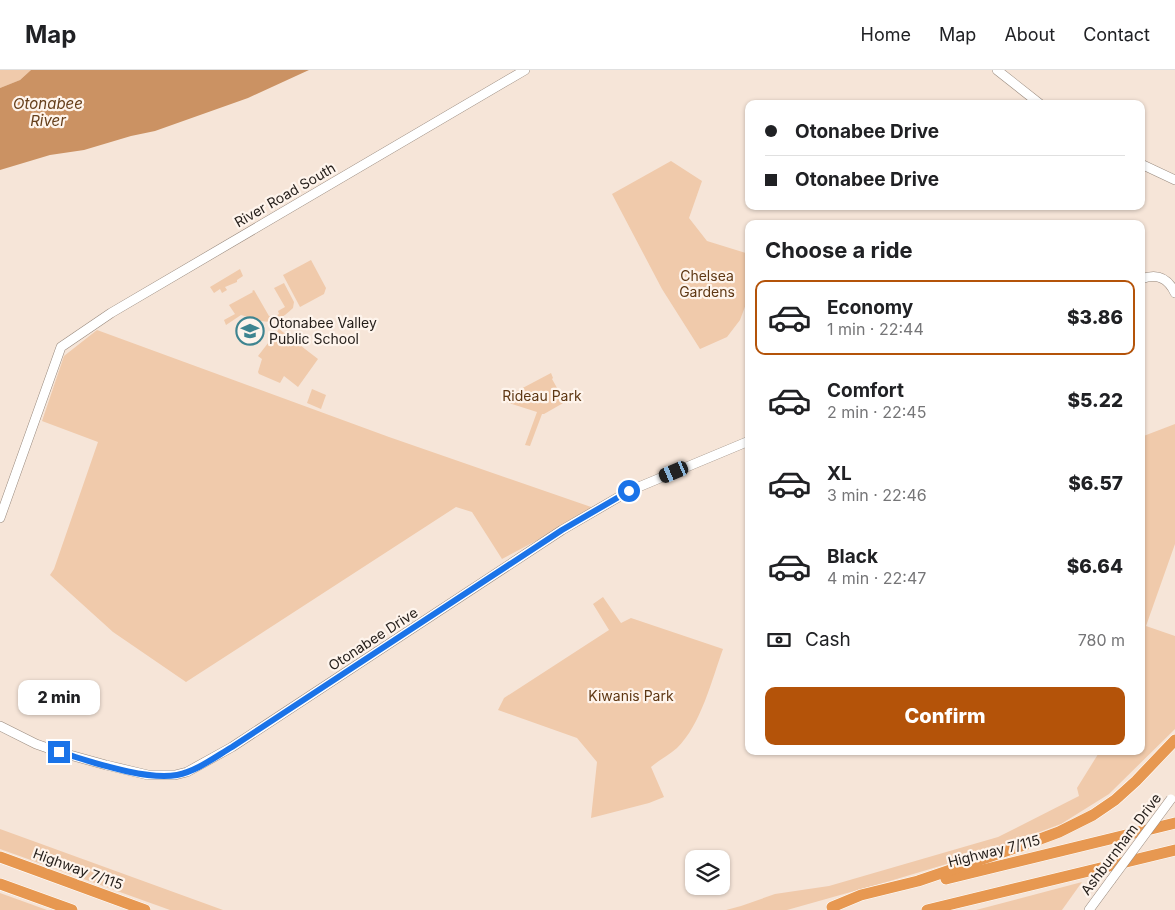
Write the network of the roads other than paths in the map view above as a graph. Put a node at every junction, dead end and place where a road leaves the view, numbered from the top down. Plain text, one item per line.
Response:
1 (525, 70) edge
2 (997, 70) edge
3 (1035, 100) edge
4 (1145, 166) edge
5 (1175, 180) edge
6 (1145, 278) edge
7 (1175, 294) edge
8 (745, 443) edge
9 (0, 518) edge
10 (0, 726) edge
11 (1175, 740) edge
12 (1173, 797) edge
13 (1175, 823) edge
14 (1175, 850) edge
15 (0, 857) edge
16 (0, 884) edge
17 (961, 902) junction
18 (827, 909) edge
19 (72, 910) edge
20 (145, 910) edge
21 (927, 910) edge
22 (946, 910) edge
23 (1089, 910) edge

1 - 9 street, River Road South
2 - 3 street
4 - 5 street
6 - 7 street
8 - 10 street, Otonabee Drive
11 - 18 highway
12 - 23 street, Ashburnham Drive, bridge
13 - 18 highway, Highway 7/115
14 - 17 highway
15 - 20 highway, Highway 7/115
16 - 19 highway
17 - 21 highway
17 - 22 highway

